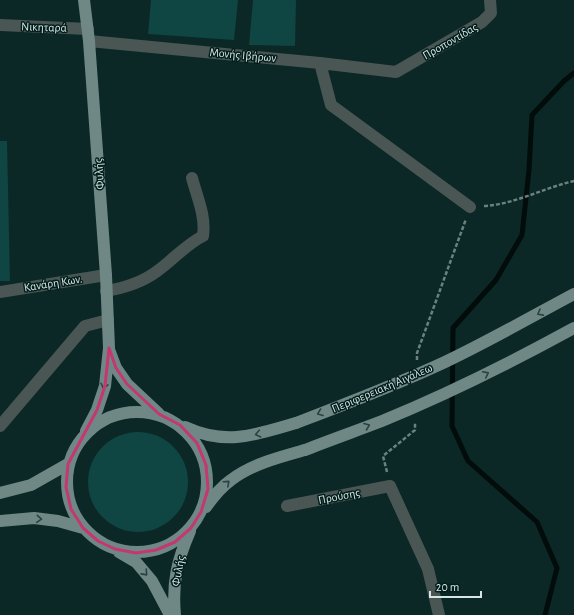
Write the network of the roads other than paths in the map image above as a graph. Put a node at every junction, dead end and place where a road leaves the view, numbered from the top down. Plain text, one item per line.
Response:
1 (84, 0) edge
2 (490, 0) edge
3 (0, 25) edge
4 (89, 35) junction
5 (320, 63) junction
6 (396, 72) joint
7 (192, 178) dead end
8 (470, 207) road end
9 (106, 275) junction
10 (106, 291) junction
11 (0, 292) edge
12 (574, 294) edge
13 (108, 320) junction
14 (574, 328) edge
15 (109, 348) junction
16 (159, 414) junction
17 (180, 425) junction
18 (0, 426) edge
19 (84, 434) junction
20 (68, 464) junction
21 (0, 493) edge
22 (287, 506) dead end
23 (201, 512) junction
24 (0, 521) edge
25 (83, 528) junction
26 (191, 528) junction
27 (115, 549) junction
28 (170, 615) edge
29 (175, 615) edge
30 (439, 615) edge

1 - 4 main road, Φυλής
2 - 6 street, Προποντίδας
3 - 4 street, Νικηταρά
4 - 5 street, Μονής Ιβήρων
4 - 9 main road, Φυλής
5 - 6 street, Μονής Ιβήρων
5 - 8 street
7 - 10 street
9 - 10 main road, Φυλής
9 - 11 street, Κανάρη Κων.
10 - 13 main road, Φυλής
12 -> 17 main road, Περιφερειακή Αιγάλεω, bridge
13 - 15 main road, Φυλής
13 - 18 street
23 -> 14 main road, bridge
15 - 16 main road, Φυλής
15 -> 19 main road, Φυλής
16 - 17 main road
16 - 19 main road
17 - 23 main road
19 - 20 main road
20 - 21 main road
20 - 25 main road
22 - 30 street, Προύσης
23 - 26 main road
24 -> 25 main road
25 - 27 main road
26 - 27 main road
26 - 29 main road, Φυλής
27 -> 28 main road, Φυλής

